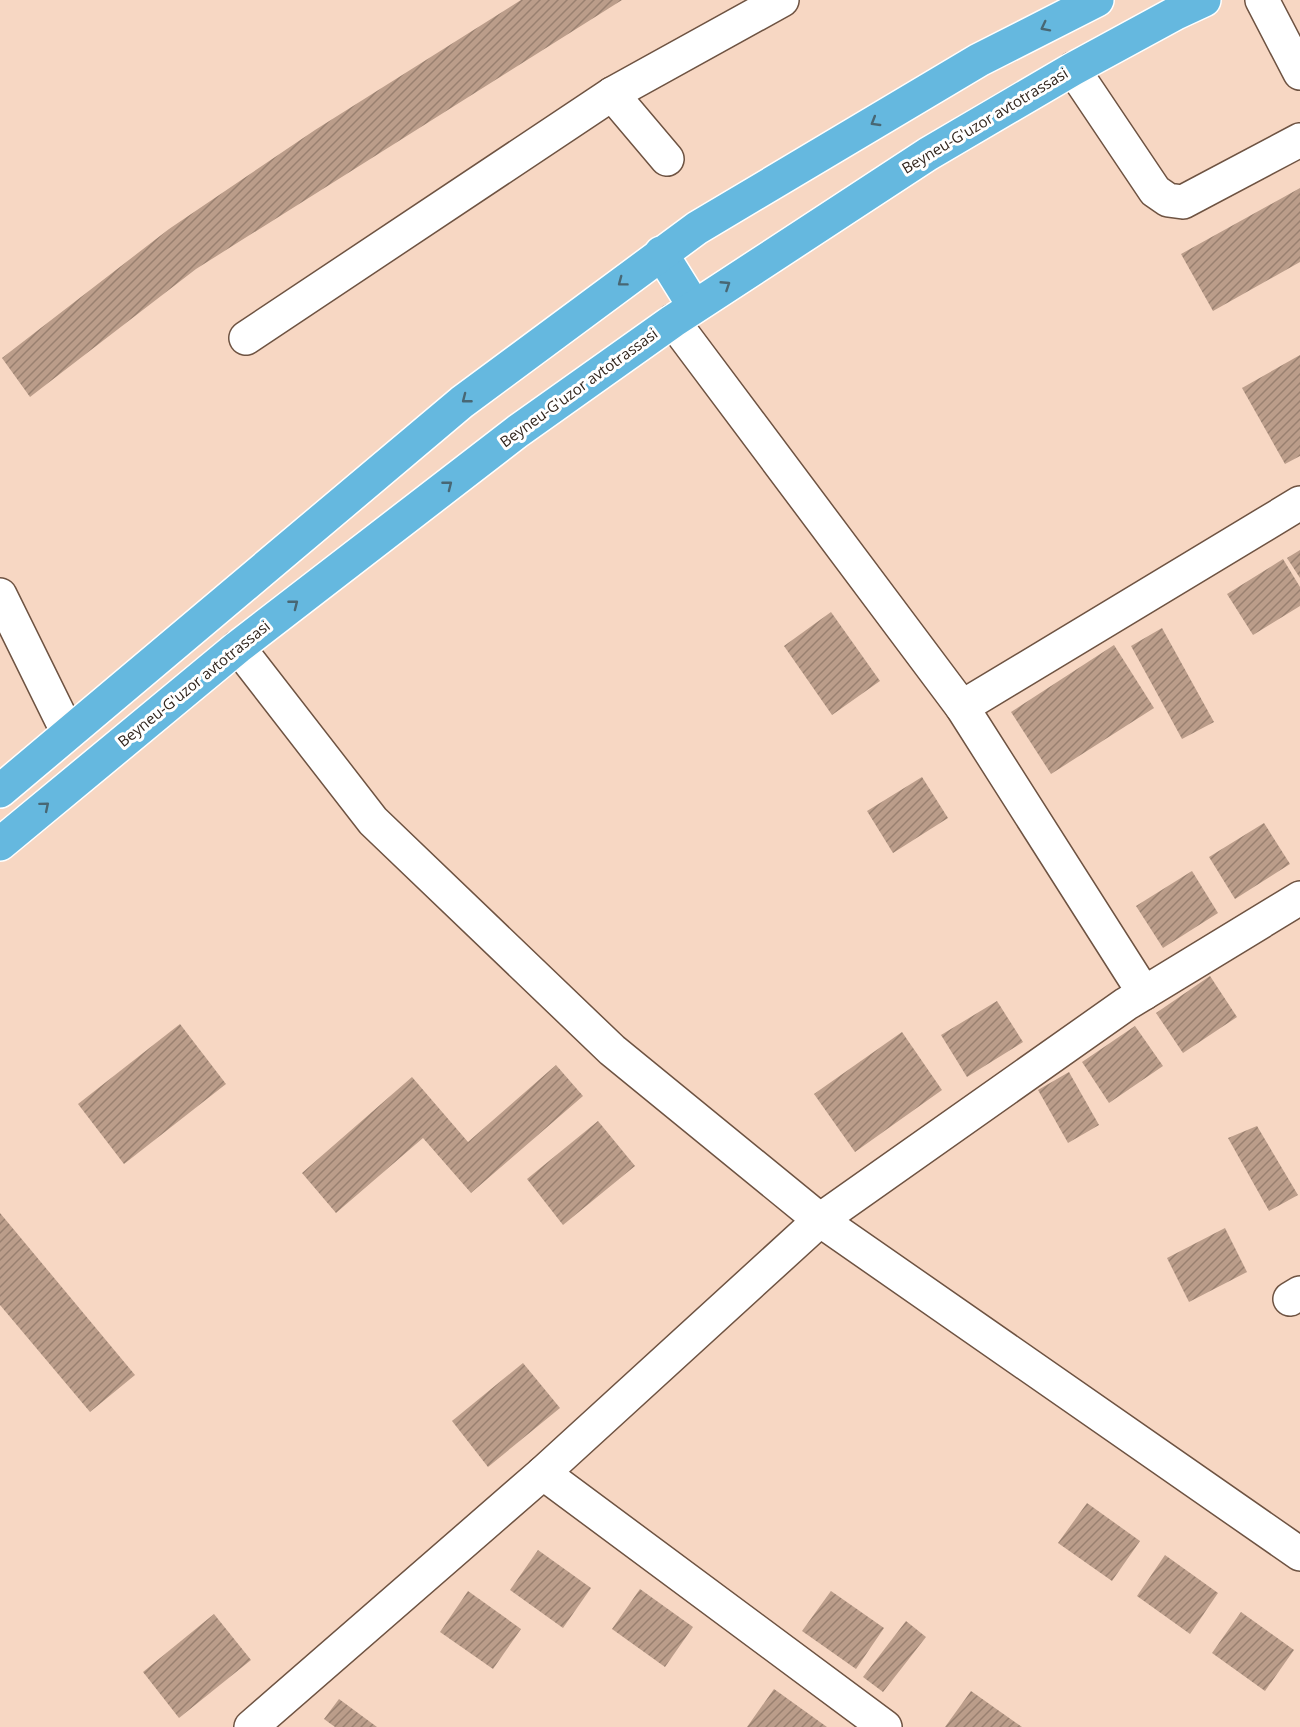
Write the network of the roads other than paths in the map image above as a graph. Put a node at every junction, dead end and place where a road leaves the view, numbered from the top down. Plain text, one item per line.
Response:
1 (782, 0) edge
2 (1097, 0) edge
3 (1204, 0) edge
4 (1262, 0) edge
5 (1073, 69) junction
6 (1300, 73) edge
7 (612, 94) junction
8 (1300, 140) edge
9 (667, 159) dead end
10 (662, 253) junction
11 (684, 313) junction
12 (246, 338) dead end
13 (1300, 503) edge
14 (0, 595) edge
15 (238, 647) junction
16 (962, 707) junction
17 (69, 733) junction
18 (0, 791) edge
19 (0, 844) edge
20 (1300, 898) edge
21 (1144, 993) junction
22 (820, 1220) junction
23 (543, 1473) junction
24 (1300, 1554) edge
25 (258, 1725) edge
26 (885, 1727) edge

1 - 7 street
2 -> 10 highway
3 - 5 highway, Beyneu-G'uzor avtotrassasi
4 - 6 street
5 - 8 street
11 -> 5 highway, Beyneu-G'uzor avtotrassasi
7 - 9 street
7 - 12 street
10 - 11 highway
10 -> 17 highway
15 -> 11 highway, Beyneu-G'uzor avtotrassasi
11 - 16 street
13 - 16 street
14 - 17 street
19 -> 15 highway, Beyneu-G'uzor avtotrassasi
15 - 22 street
16 - 21 street
17 - 18 highway
20 - 21 street
21 - 22 street
22 - 23 street
22 - 24 street
23 - 25 street
23 - 26 street

